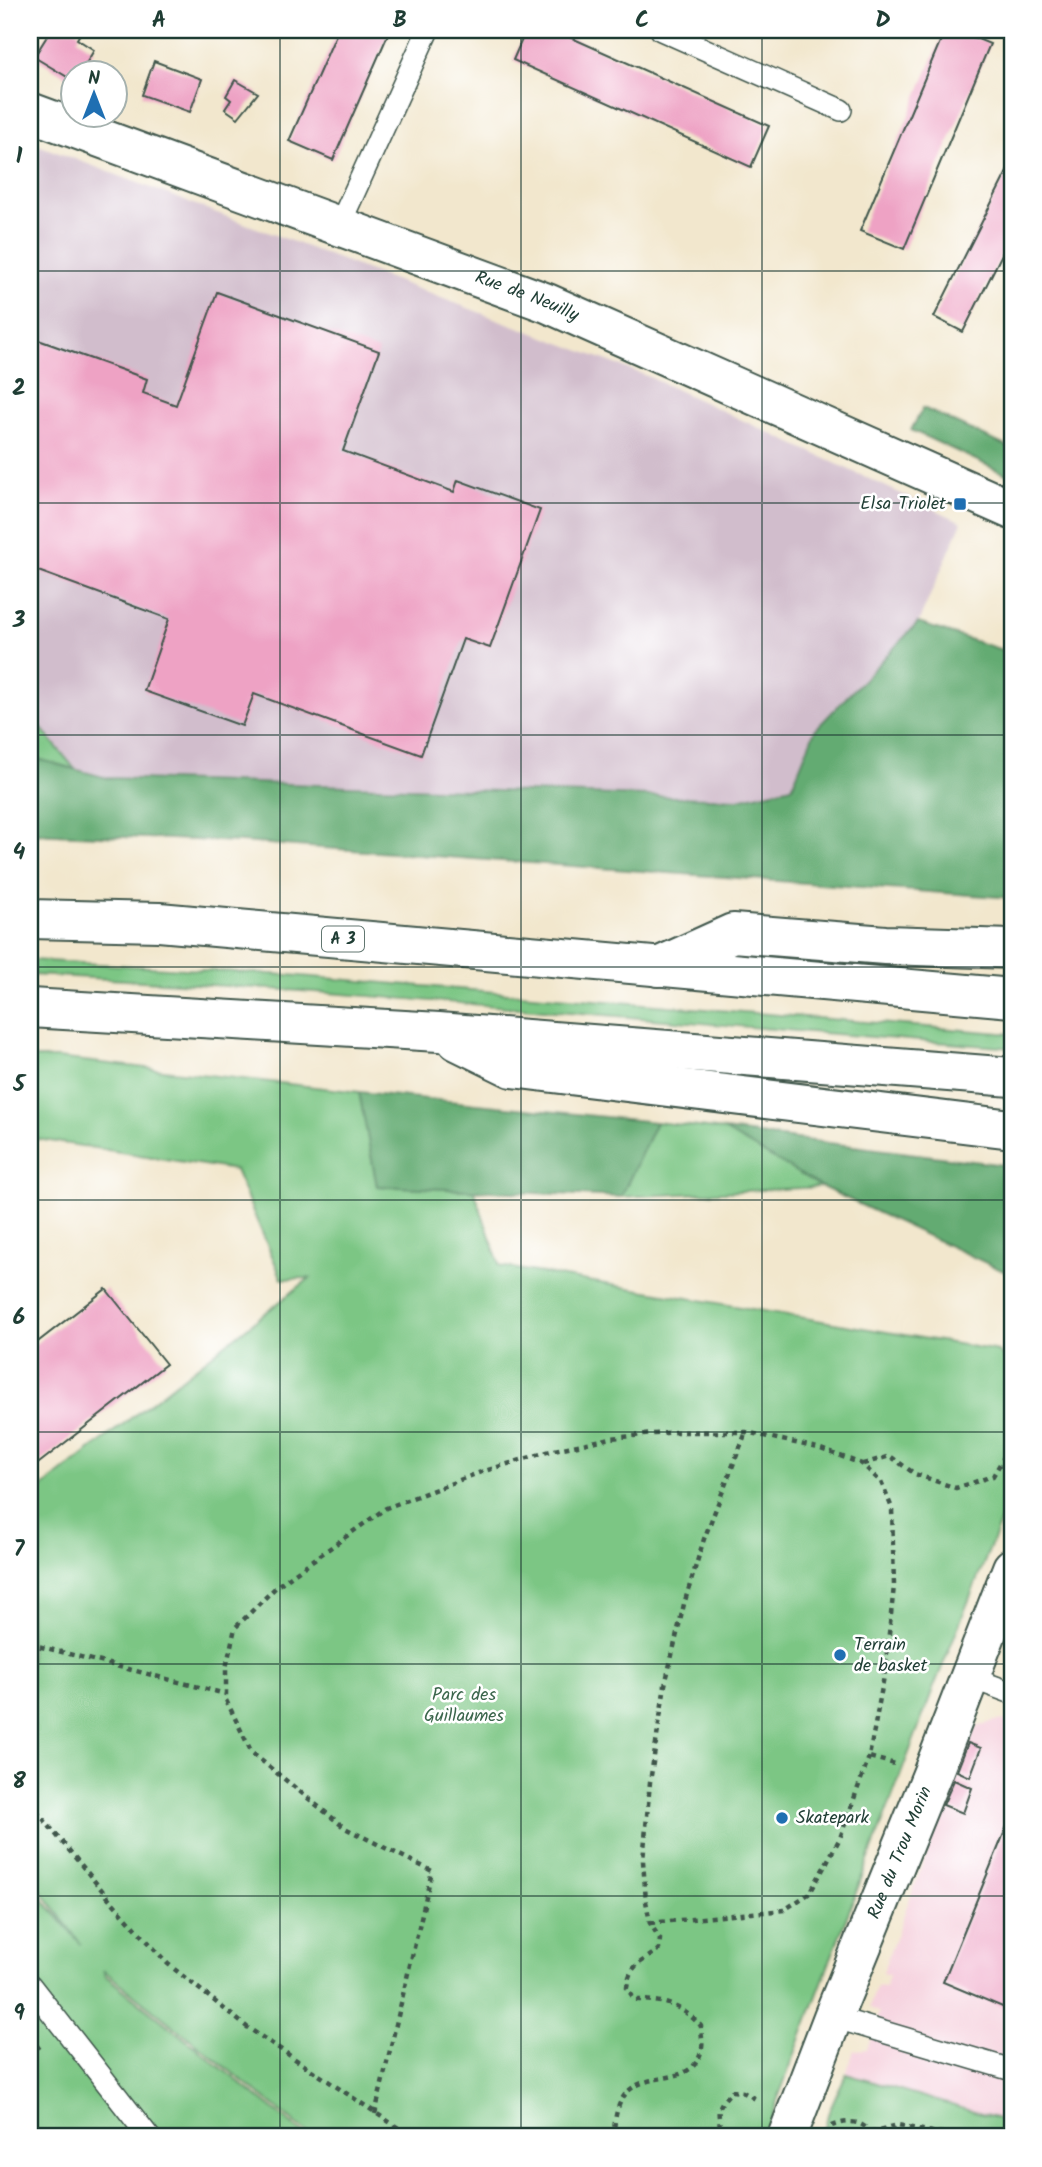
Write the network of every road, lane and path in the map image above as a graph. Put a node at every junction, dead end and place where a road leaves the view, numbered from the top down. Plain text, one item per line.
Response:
1 (428, 30) edge
2 (661, 30) edge
3 (841, 110) dead end
4 (30, 112) edge
5 (339, 226) junction
6 (1012, 510) edge
7 (30, 919) edge
8 (1012, 949) edge
9 (656, 968) junction
10 (1012, 998) edge
11 (30, 1008) edge
12 (439, 1032) junction
13 (1012, 1077) edge
14 (1012, 1129) edge
15 (1012, 1383) edge
16 (1012, 1412) edge
17 (746, 1432) junction
18 (1012, 1443) edge
19 (862, 1464) junction
20 (1012, 1567) edge
21 (30, 1644) edge
22 (969, 1677) junction
23 (1012, 1693) edge
24 (226, 1694) junction
25 (869, 1757) junction
26 (933, 1772) junction
27 (30, 1802) edge
28 (650, 1923) junction
29 (30, 1985) edge
30 (833, 2017) junction
31 (1012, 2070) edge
32 (375, 2114) junction
33 (832, 2126) dead end
34 (720, 2129) junction
35 (788, 2134) edge
36 (871, 2134) edge
37 (149, 2137) edge
38 (412, 2137) edge
39 (614, 2137) edge
40 (718, 2137) edge
41 (736, 2137) edge
42 (977, 2137) edge

1 - 5 lane
2 - 3 lane
4 - 5 main road, Rue de Neuilly
5 - 6 main road, Rue de Neuilly
7 - 9 main road, A 3
8 - 9 main road
9 - 10 main road, A 3
11 - 12 main road
12 - 13 main road
12 - 14 main road
15 - 16 path
17 - 19 path
17 - 24 path
17 - 28 path
18 - 19 path
19 - 25 path
20 - 22 main road, Rue du Trou Morin
21 - 24 path
22 - 23 lane
22 - 26 main road, Rue du Trou Morin
24 - 32 path
25 - 26 path
25 - 28 path
26 - 30 main road, Rue du Trou Morin
27 - 32 path
28 - 39 path
29 - 37 lane
30 - 31 lane
30 - 35 main road, Rue du Trou Morin
32 - 38 path
33 - 36 path
34 - 35 path
34 - 40 path
34 - 41 path
36 - 42 path

